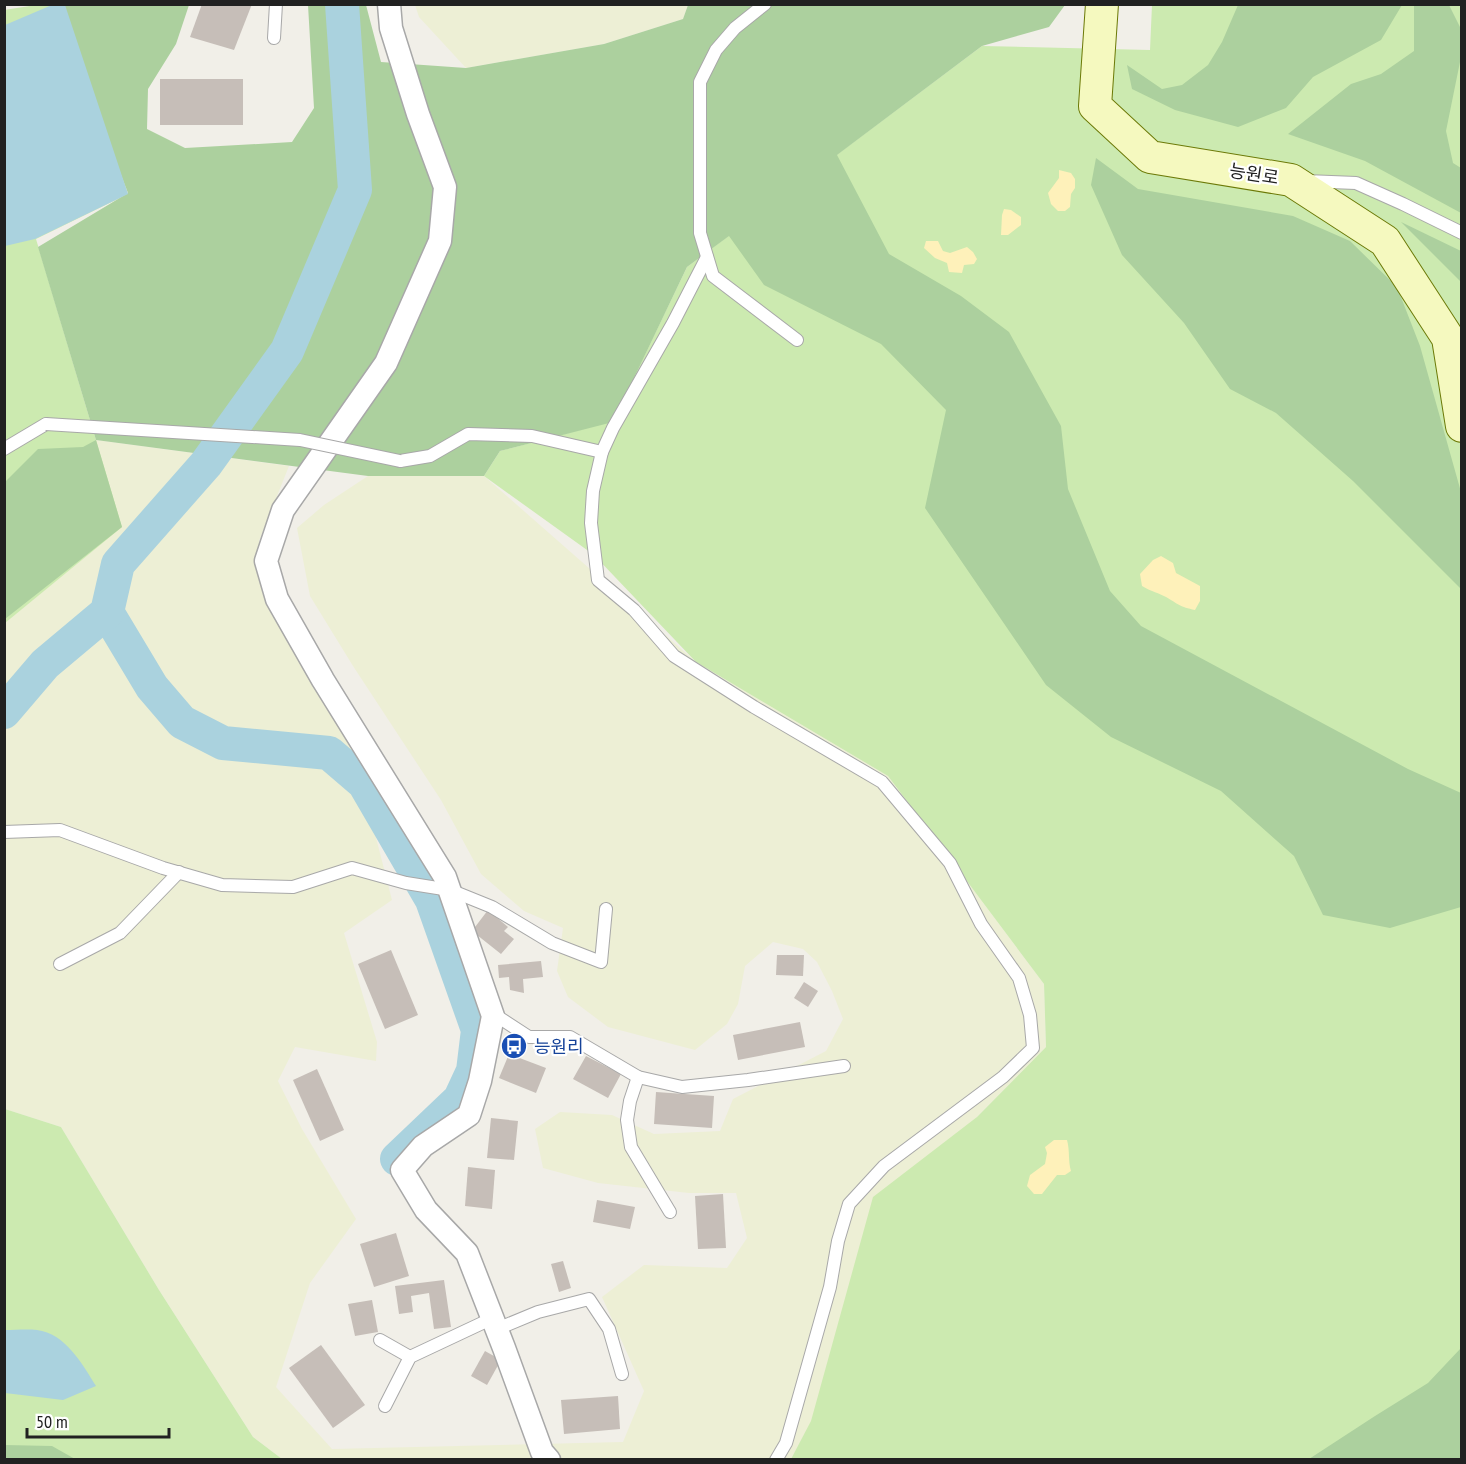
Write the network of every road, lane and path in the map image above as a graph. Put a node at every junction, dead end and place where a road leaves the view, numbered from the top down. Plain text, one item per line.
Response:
1 (276, 4) edge
2 (389, 4) edge
3 (765, 4) edge
4 (1102, 4) edge
5 (274, 38) dead end
6 (1291, 180) junction
7 (1461, 233) edge
8 (707, 257) junction
9 (797, 340) dead end
10 (1461, 426) edge
11 (4, 449) edge
12 (602, 452) junction
13 (4, 832) edge
14 (179, 873) junction
15 (450, 890) junction
16 (606, 909) dead end
17 (60, 964) dead end
18 (492, 1012) junction
19 (844, 1066) dead end
20 (638, 1077) junction
21 (670, 1212) dead end
22 (495, 1323) junction
23 (380, 1340) dead end
24 (410, 1357) junction
25 (622, 1374) dead end
26 (385, 1406) dead end
27 (549, 1460) edge
28 (776, 1460) edge

1 - 5 lane
2 - 15 street
3 - 8 lane
4 - 6 street, 능원로
6 - 7 lane
6 - 10 street, 능원로
8 - 9 lane
8 - 12 lane
11 - 12 lane, bridge
12 - 28 lane
13 - 14 lane
14 - 15 lane
14 - 17 lane
15 - 16 lane
15 - 18 street
18 - 20 lane
18 - 22 street
19 - 20 lane
20 - 21 lane
22 - 24 lane
22 - 25 lane
22 - 27 street
23 - 24 lane
24 - 26 lane

